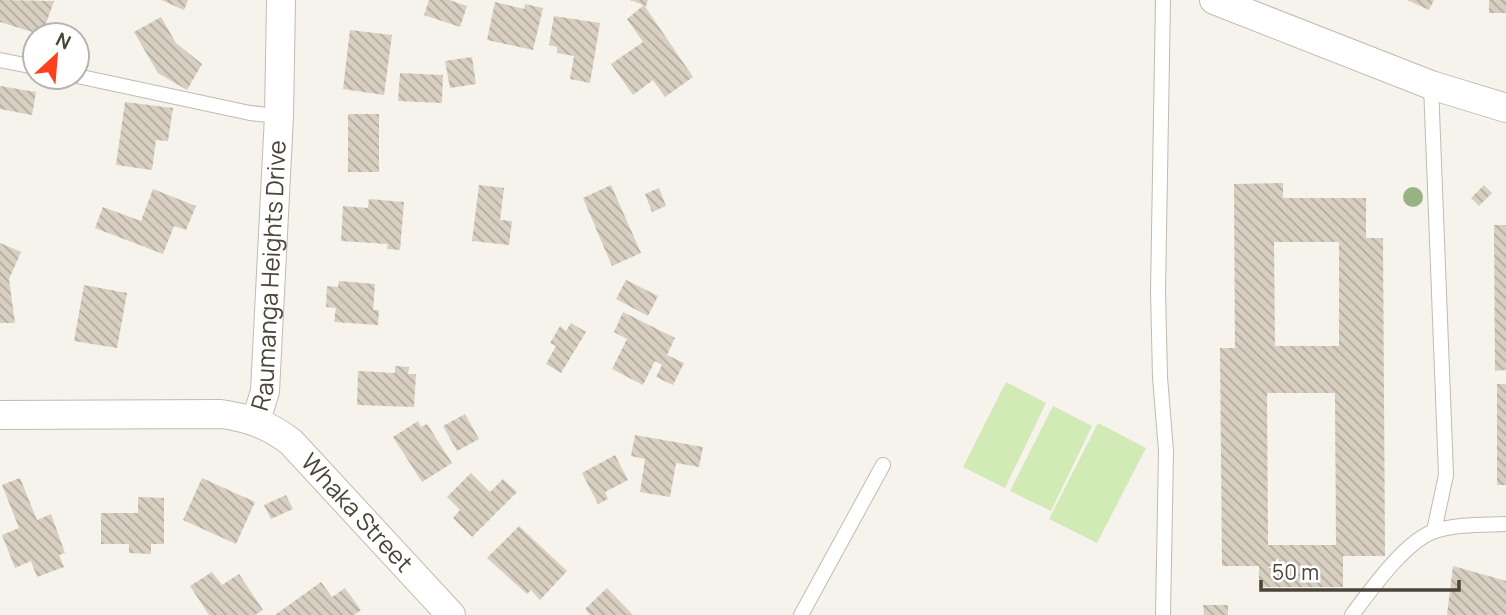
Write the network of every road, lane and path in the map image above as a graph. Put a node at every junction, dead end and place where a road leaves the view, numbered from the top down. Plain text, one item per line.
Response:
1 (281, 0) edge
2 (1163, 0) edge
3 (1214, 0) edge
4 (0, 60) edge
5 (21, 64) edge
6 (91, 79) edge
7 (1431, 85) junction
8 (1506, 108) edge
9 (279, 116) junction
10 (0, 415) edge
11 (256, 421) junction
12 (883, 465) dead end
13 (1506, 524) edge
14 (1434, 531) junction
15 (451, 615) edge
16 (801, 615) edge
17 (1163, 615) edge
18 (1352, 615) edge

1 - 9 street, Raumanga Heights Drive
2 - 17 lane
3 - 7 street
4 - 5 lane
6 - 9 lane
7 - 8 street
7 - 14 lane
9 - 11 street, Raumanga Heights Drive
10 - 11 street, Raumanga Heights Drive
11 - 15 street, Whaka Street
12 - 16 lane
13 - 14 lane
14 - 18 lane

